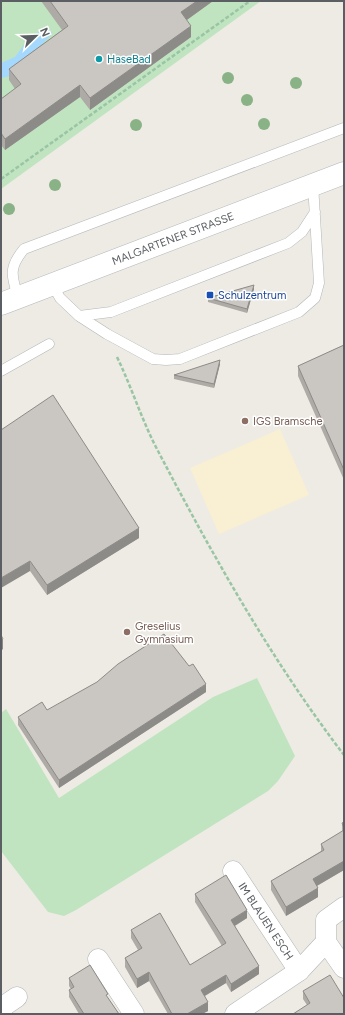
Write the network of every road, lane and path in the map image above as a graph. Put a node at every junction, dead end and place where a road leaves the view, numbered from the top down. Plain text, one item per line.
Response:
1 (250, 1) edge
2 (344, 128) edge
3 (344, 173) edge
4 (1, 179) edge
5 (313, 184) junction
6 (315, 212) junction
7 (52, 284) junction
8 (9, 300) edge
9 (79, 316) junction
10 (107, 334) junction
11 (49, 344) dead end
12 (1, 371) edge
13 (344, 755) edge
14 (233, 871) dead end
15 (344, 907) edge
16 (326, 942) junction
17 (98, 959) dead end
18 (344, 968) edge
19 (299, 971) junction
20 (134, 1014) edge
21 (235, 1014) edge

1 - 4 path
2 - 8 lane
3 - 5 street, MALGARTENER STRASSE
5 - 6 lane
5 - 7 street, MALGARTENER STRASSE
6 - 9 lane
6 - 10 lane
7 - 8 street, MALGARTENER STRASSE
7 - 9 lane
9 - 10 lane
10 - 13 path
11 - 12 lane
14 - 19 street, IM BLAUEN ESCH
15 - 16 street
16 - 18 street
16 - 19 street, IM BLAUEN ESCH
17 - 20 street
19 - 21 street, IM BLAUEN ESCH

